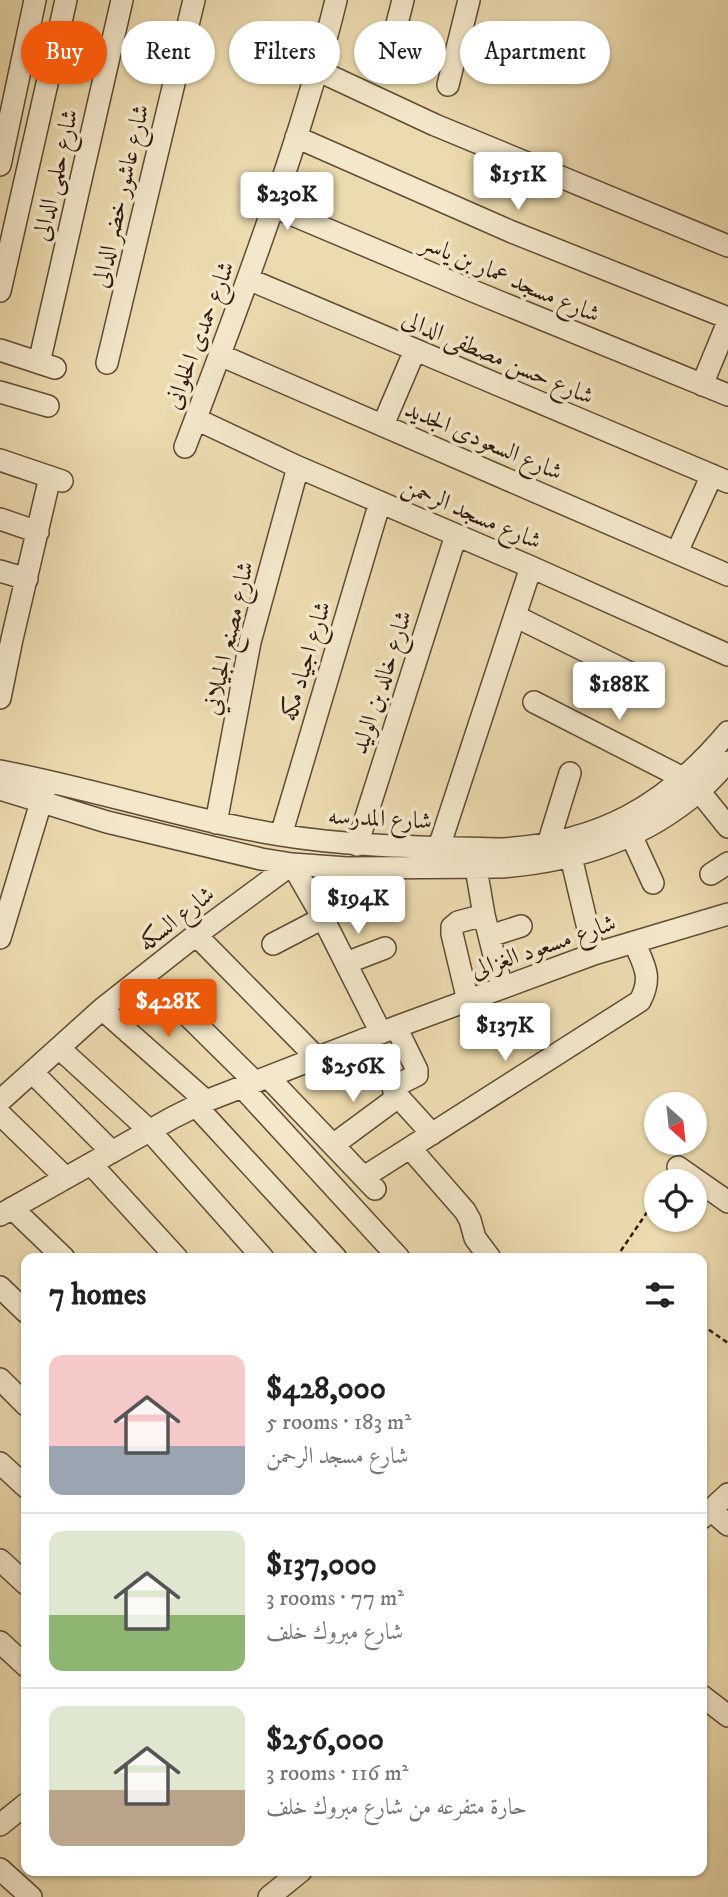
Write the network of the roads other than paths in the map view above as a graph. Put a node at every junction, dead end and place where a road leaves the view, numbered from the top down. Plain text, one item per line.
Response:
1 (35, 0) edge
2 (66, 0) edge
3 (122, 0) edge
4 (194, 0) edge
5 (336, 0) edge
6 (403, 0) edge
7 (469, 0) edge
8 (330, 21) edge
9 (398, 21) edge
10 (340, 81) edge
11 (313, 84) edge
12 (449, 85) dead end
13 (296, 137) junction
14 (0, 164) edge
15 (274, 207) junction
16 (728, 246) edge
17 (248, 279) junction
18 (0, 291) edge
19 (728, 320) edge
20 (0, 350) edge
21 (415, 350) junction
22 (220, 355) junction
23 (107, 363) dead end
24 (702, 385) junction
25 (0, 392) edge
26 (728, 395) edge
27 (48, 407) dead end
28 (196, 419) junction
29 (383, 425) junction
30 (185, 447) dead end
31 (0, 460) edge
32 (298, 467) junction
33 (720, 478) edge
34 (380, 502) junction
35 (0, 519) edge
36 (38, 533) junction
37 (456, 535) junction
38 (677, 552) junction
39 (531, 567) junction
40 (0, 570) edge
41 (728, 575) edge
42 (27, 579) junction
43 (515, 616) junction
44 (6, 639) edge
45 (728, 655) edge
46 (650, 683) dead end
47 (0, 698) edge
48 (534, 702) dead end
49 (728, 732) edge
50 (728, 762) edge
51 (0, 771) edge
52 (570, 773) dead end
53 (48, 780) junction
54 (692, 785) junction
55 (0, 789) edge
56 (41, 801) junction
57 (216, 823) junction
58 (728, 827) edge
59 (281, 835) junction
60 (631, 835) junction
61 (548, 844) junction
62 (357, 845) junction
63 (439, 847) junction
64 (571, 857) junction
65 (292, 864) junction
66 (476, 867) junction
67 (653, 883) dead end
68 (728, 914) edge
69 (484, 915) junction
70 (323, 918) junction
71 (521, 926) dead end
72 (196, 935) junction
73 (490, 936) junction
74 (0, 938) edge
75 (634, 942) junction
76 (273, 944) dead end
77 (385, 948) dead end
78 (594, 954) junction
79 (346, 963) junction
80 (502, 988) junction
81 (468, 1000) junction
82 (179, 1007) dead end
83 (102, 1009) junction
84 (388, 1030) junction
85 (59, 1048) junction
86 (317, 1058) junction
87 (32, 1072) junction
88 (255, 1082) junction
89 (398, 1097) junction
90 (0, 1101) edge
91 (201, 1103) junction
92 (0, 1114) edge
93 (150, 1131) junction
94 (432, 1135) junction
95 (333, 1145) junction
96 (410, 1148) junction
97 (112, 1152) junction
98 (91, 1164) junction
99 (678, 1167) dead end
100 (66, 1178) junction
101 (728, 1202) edge
102 (4, 1212) edge
103 (57, 1253) edge
104 (172, 1253) edge
105 (259, 1253) edge
106 (332, 1253) edge
107 (395, 1253) edge
108 (487, 1253) edge
109 (0, 1287) edge
110 (21, 1307) edge
111 (0, 1379) edge
112 (21, 1400) edge
113 (0, 1463) edge
114 (21, 1482) edge
115 (728, 1494) edge
116 (707, 1513) edge
117 (707, 1514) edge
118 (728, 1525) edge
119 (0, 1560) edge
120 (21, 1579) edge
121 (0, 1642) edge
122 (21, 1661) edge
123 (707, 1700) edge
124 (728, 1716) edge
125 (21, 1808) edge
126 (0, 1825) edge
127 (0, 1869) edge
128 (289, 1876) edge
129 (31, 1897) edge
130 (268, 1897) edge

1 - 14 street
2 - 18 street
3 - 20 street, شارع حلمى الدالى
4 - 23 street, شارع عاشور خضر الدالى
5 - 8 street, شارع حمدى الحلوانى
6 - 9 street
7 - 12 street
10 - 16 street
11 - 13 street, شارع حمدى الحلوانى
13 - 15 street, شارع حمدى الحلوانى
13 - 19 street
15 - 17 street, شارع حمدى الحلوانى
15 - 24 street, شارع مسجد عمار بن ياسر
17 - 21 street, شارع حسن مصطفى الدالى
17 - 22 street, شارع حمدى الحلوانى
19 - 24 street
21 - 29 street
21 - 33 street, شارع حسن مصطفى الدالى
22 - 28 street, شارع حمدى الحلوانى
22 - 29 street, شارع السعودى الجديد
24 - 26 street, شارع مسجد عمار بن ياسر
25 - 27 street
28 - 30 street, شارع حمدى الحلوانى
28 - 32 street, شارع مسجد الرحمن
29 - 38 street, شارع السعودى الجديد
31 - 36 street
32 - 34 street, شارع مسجد الرحمن
32 - 57 street, شارع مصنع الجيلاني
33 - 38 street
34 - 37 street, شارع مسجد الرحمن
34 - 59 street, شارع اجياد مكه
35 - 36 street
36 - 42 street
37 - 39 street, شارع مسجد الرحمن
37 - 62 street, شارع خالد بن الوليد
38 - 41 street, شارع السعودى الجديد
39 - 43 street
39 - 45 street, شارع مسجد الرحمن
40 - 42 street
42 - 44 street
43 - 46 street
43 - 63 street
44 - 47 street
48 - 54 street
49 - 54 street, شارع المدرسه
50 - 54 street, شارع المدرسه
51 - 53 street, شارع المدرسه
52 - 61 street
53 - 56 street
53 - 57 street, شارع المدرسه
54 - 58 street
54 - 60 street, شارع المدرسه
54 - 61 street, شارع المدرسه
55 - 56 street, شارع المدرسه
56 - 65 street, شارع المدرسه
56 - 74 street
57 - 59 street, شارع المدرسه
59 - 62 street, شارع المدرسه
60 - 64 street, شارع المدرسه
60 - 67 street
61 - 63 street, شارع المدرسه
62 - 63 street, شارع المدرسه
64 - 66 street, شارع المدرسه
64 - 78 street
65 - 66 street, شارع المدرسه
65 - 70 street
65 - 72 street, شارع السكه
66 - 69 street
68 - 75 street, شارع مسعود الغزالى
69 - 73 street
69 - 81 street
70 - 76 street
70 - 79 street
71 - 73 street
72 - 83 street, شارع السكه
72 - 86 street
73 - 80 street
75 - 78 street, شارع مسعود الغزالى
75 - 94 street
77 - 79 street
78 - 80 street, شارع مسعود الغزالى
79 - 84 street
80 - 81 street, شارع مسعود الغزالى
81 - 84 street, شارع مسعود الغزالى
82 - 88 street
83 - 85 street, شارع السكه
83 - 91 street
84 - 86 street, شارع مسعود الغزالى
84 - 89 street
85 - 87 street, شارع السكه
85 - 93 street
86 - 88 street, شارع مسعود الغزالى
87 - 90 street, شارع السكه
87 - 97 street
88 - 91 street, شارع مسعود الغزالى
88 - 95 street
88 - 107 street
89 - 94 street
89 - 95 street
91 - 93 street, شارع مسعود الغزالى
91 - 106 street
92 - 100 street
93 - 97 street, شارع مسعود الغزالى
93 - 105 street
94 - 96 street
95 - 96 street
96 - 108 street
97 - 98 street, شارع مسعود الغزالى
98 - 100 street, شارع مسعود الغزالى
98 - 104 street
99 - 101 street
100 - 102 street, شارع مسعود الغزالى
102 - 103 street
109 - 110 street
111 - 112 street
113 - 114 street
115 - 116 street
117 - 118 street
119 - 120 street
121 - 122 street
123 - 124 street
125 - 126 street
127 - 129 street
128 - 130 street

